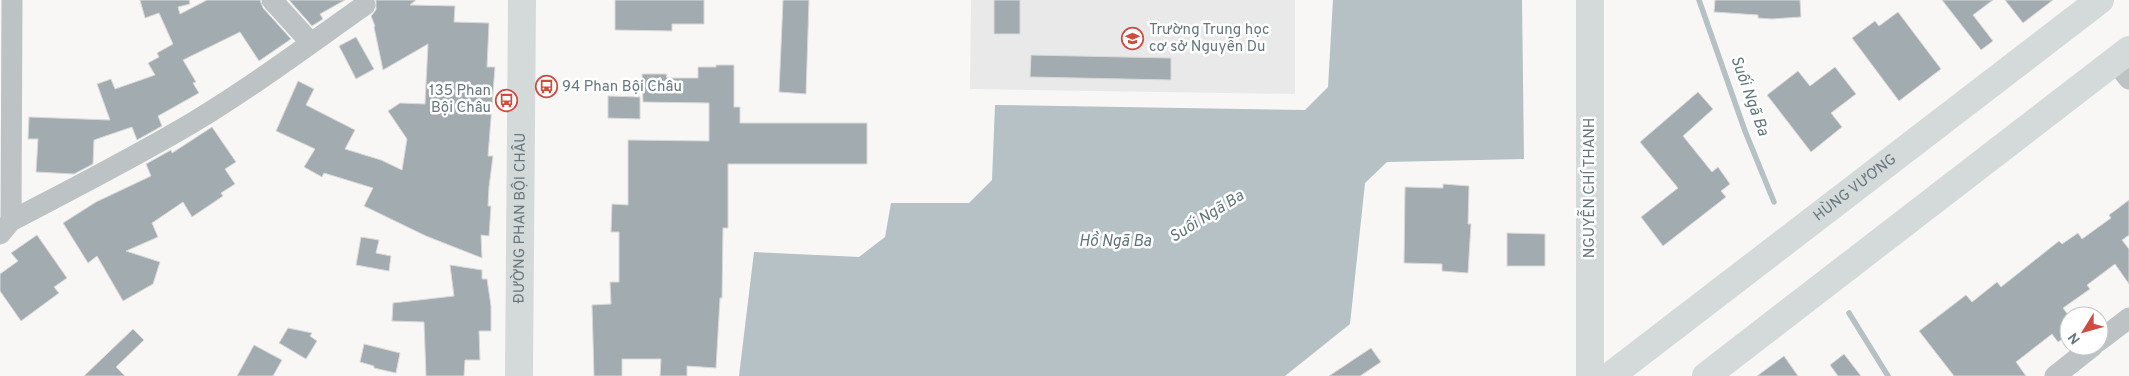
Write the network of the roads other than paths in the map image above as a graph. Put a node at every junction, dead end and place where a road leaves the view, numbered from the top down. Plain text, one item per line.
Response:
1 (12, 0) edge
2 (272, 0) edge
3 (522, 0) edge
4 (1590, 0) edge
5 (2100, 0) edge
6 (365, 5) dead end
7 (311, 43) junction
8 (2124, 63) edge
9 (6, 227) edge
10 (2129, 318) edge
11 (2109, 333) edge
12 (2080, 356) edge
13 (519, 376) edge
14 (1590, 376) edge
15 (1610, 376) edge
16 (1706, 376) edge
17 (2055, 376) edge

1 - 9 street
2 - 7 street
3 - 13 main road, ĐƯỜNG PHAN BỘI CHÂU
4 - 14 main road, NGUYỄN CHÍ THANH
5 - 15 main road, HÙNG VƯƠNG
6 - 7 street
7 - 9 street
8 - 16 main road
10 - 11 street
12 - 17 street

